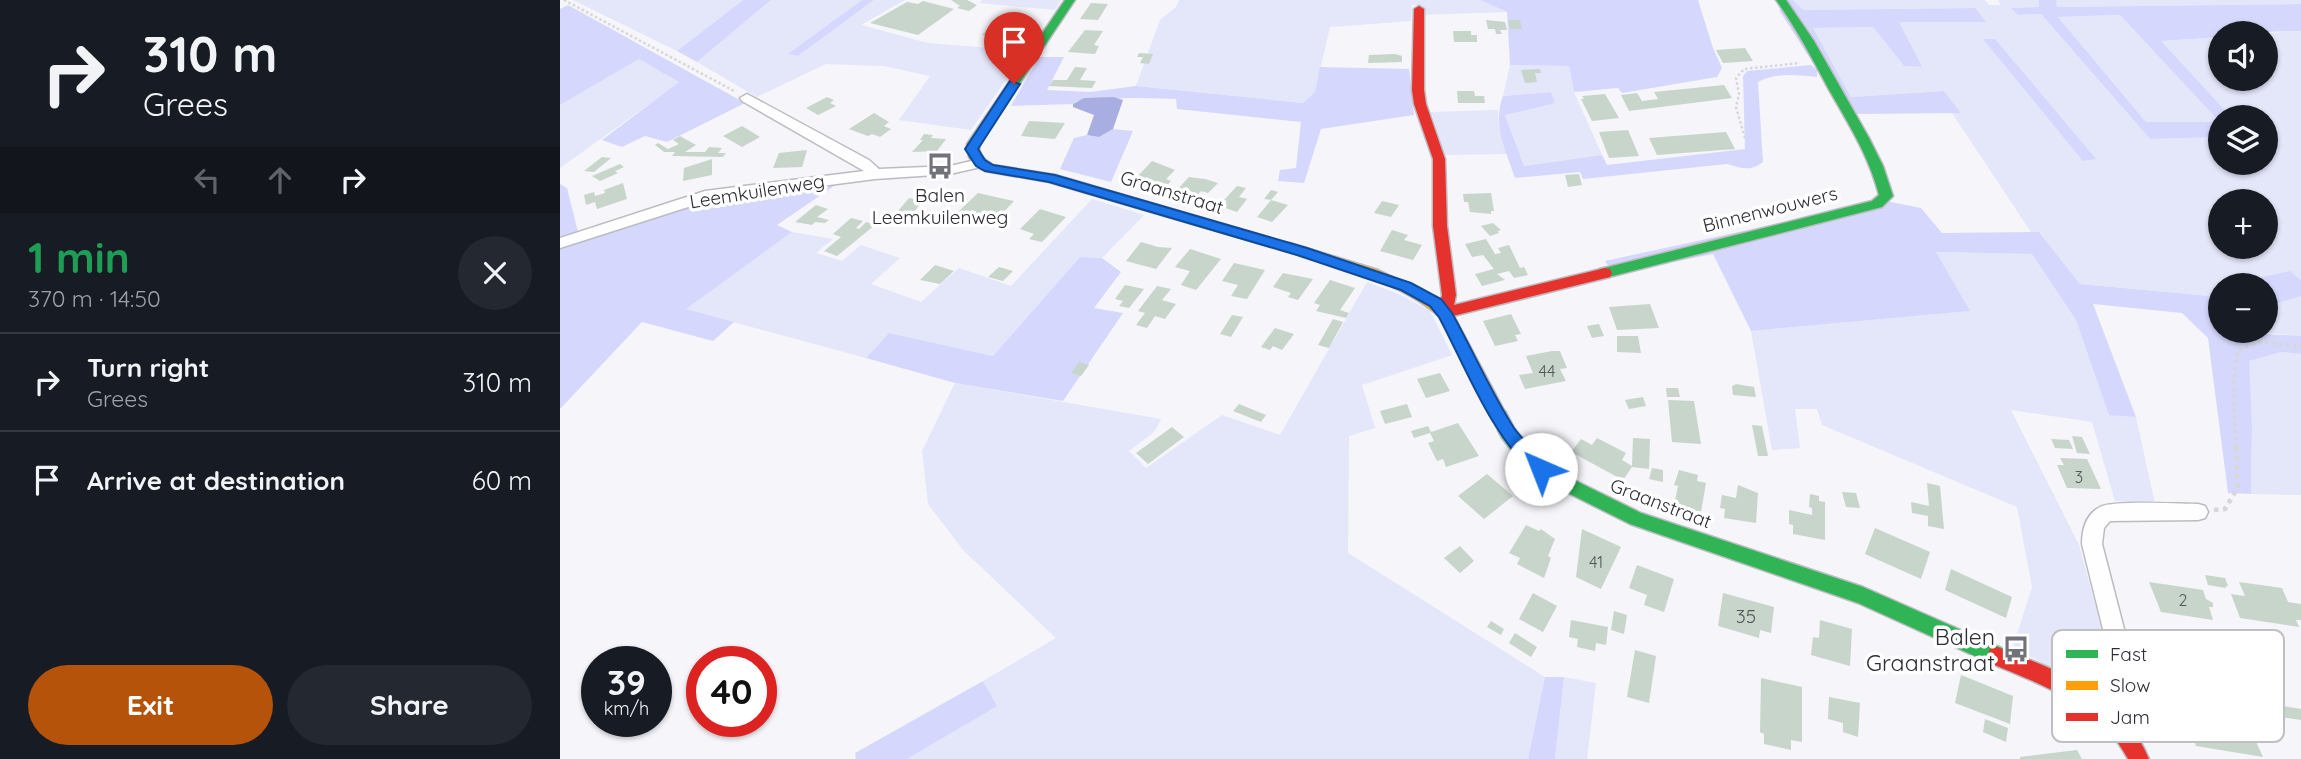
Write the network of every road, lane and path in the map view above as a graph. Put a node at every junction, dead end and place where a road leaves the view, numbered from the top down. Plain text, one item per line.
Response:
1 (564, 0) edge
2 (1070, 0) edge
3 (1781, 0) edge
4 (1419, 9) dead end
5 (1819, 62) junction
6 (747, 98) joint
7 (1745, 138) dead end
8 (980, 163) junction
9 (876, 174) junction
10 (560, 243) edge
11 (1445, 313) junction
12 (2301, 346) edge
13 (2198, 512) joint
14 (2114, 630) edge
15 (2052, 682) edge

1 - 6 path
2 - 8 street
3 - 5 street, Binnenwouwers
4 - 11 street
5 - 7 path
5 - 11 street, Binnenwouwers
6 - 9 street, Leemkuilenweg
8 - 9 street, Leemkuilenweg
8 - 11 street, Graanstraat
9 - 10 street, Leemkuilenweg
11 - 15 street, Graanstraat
12 - 13 path
13 - 14 street

